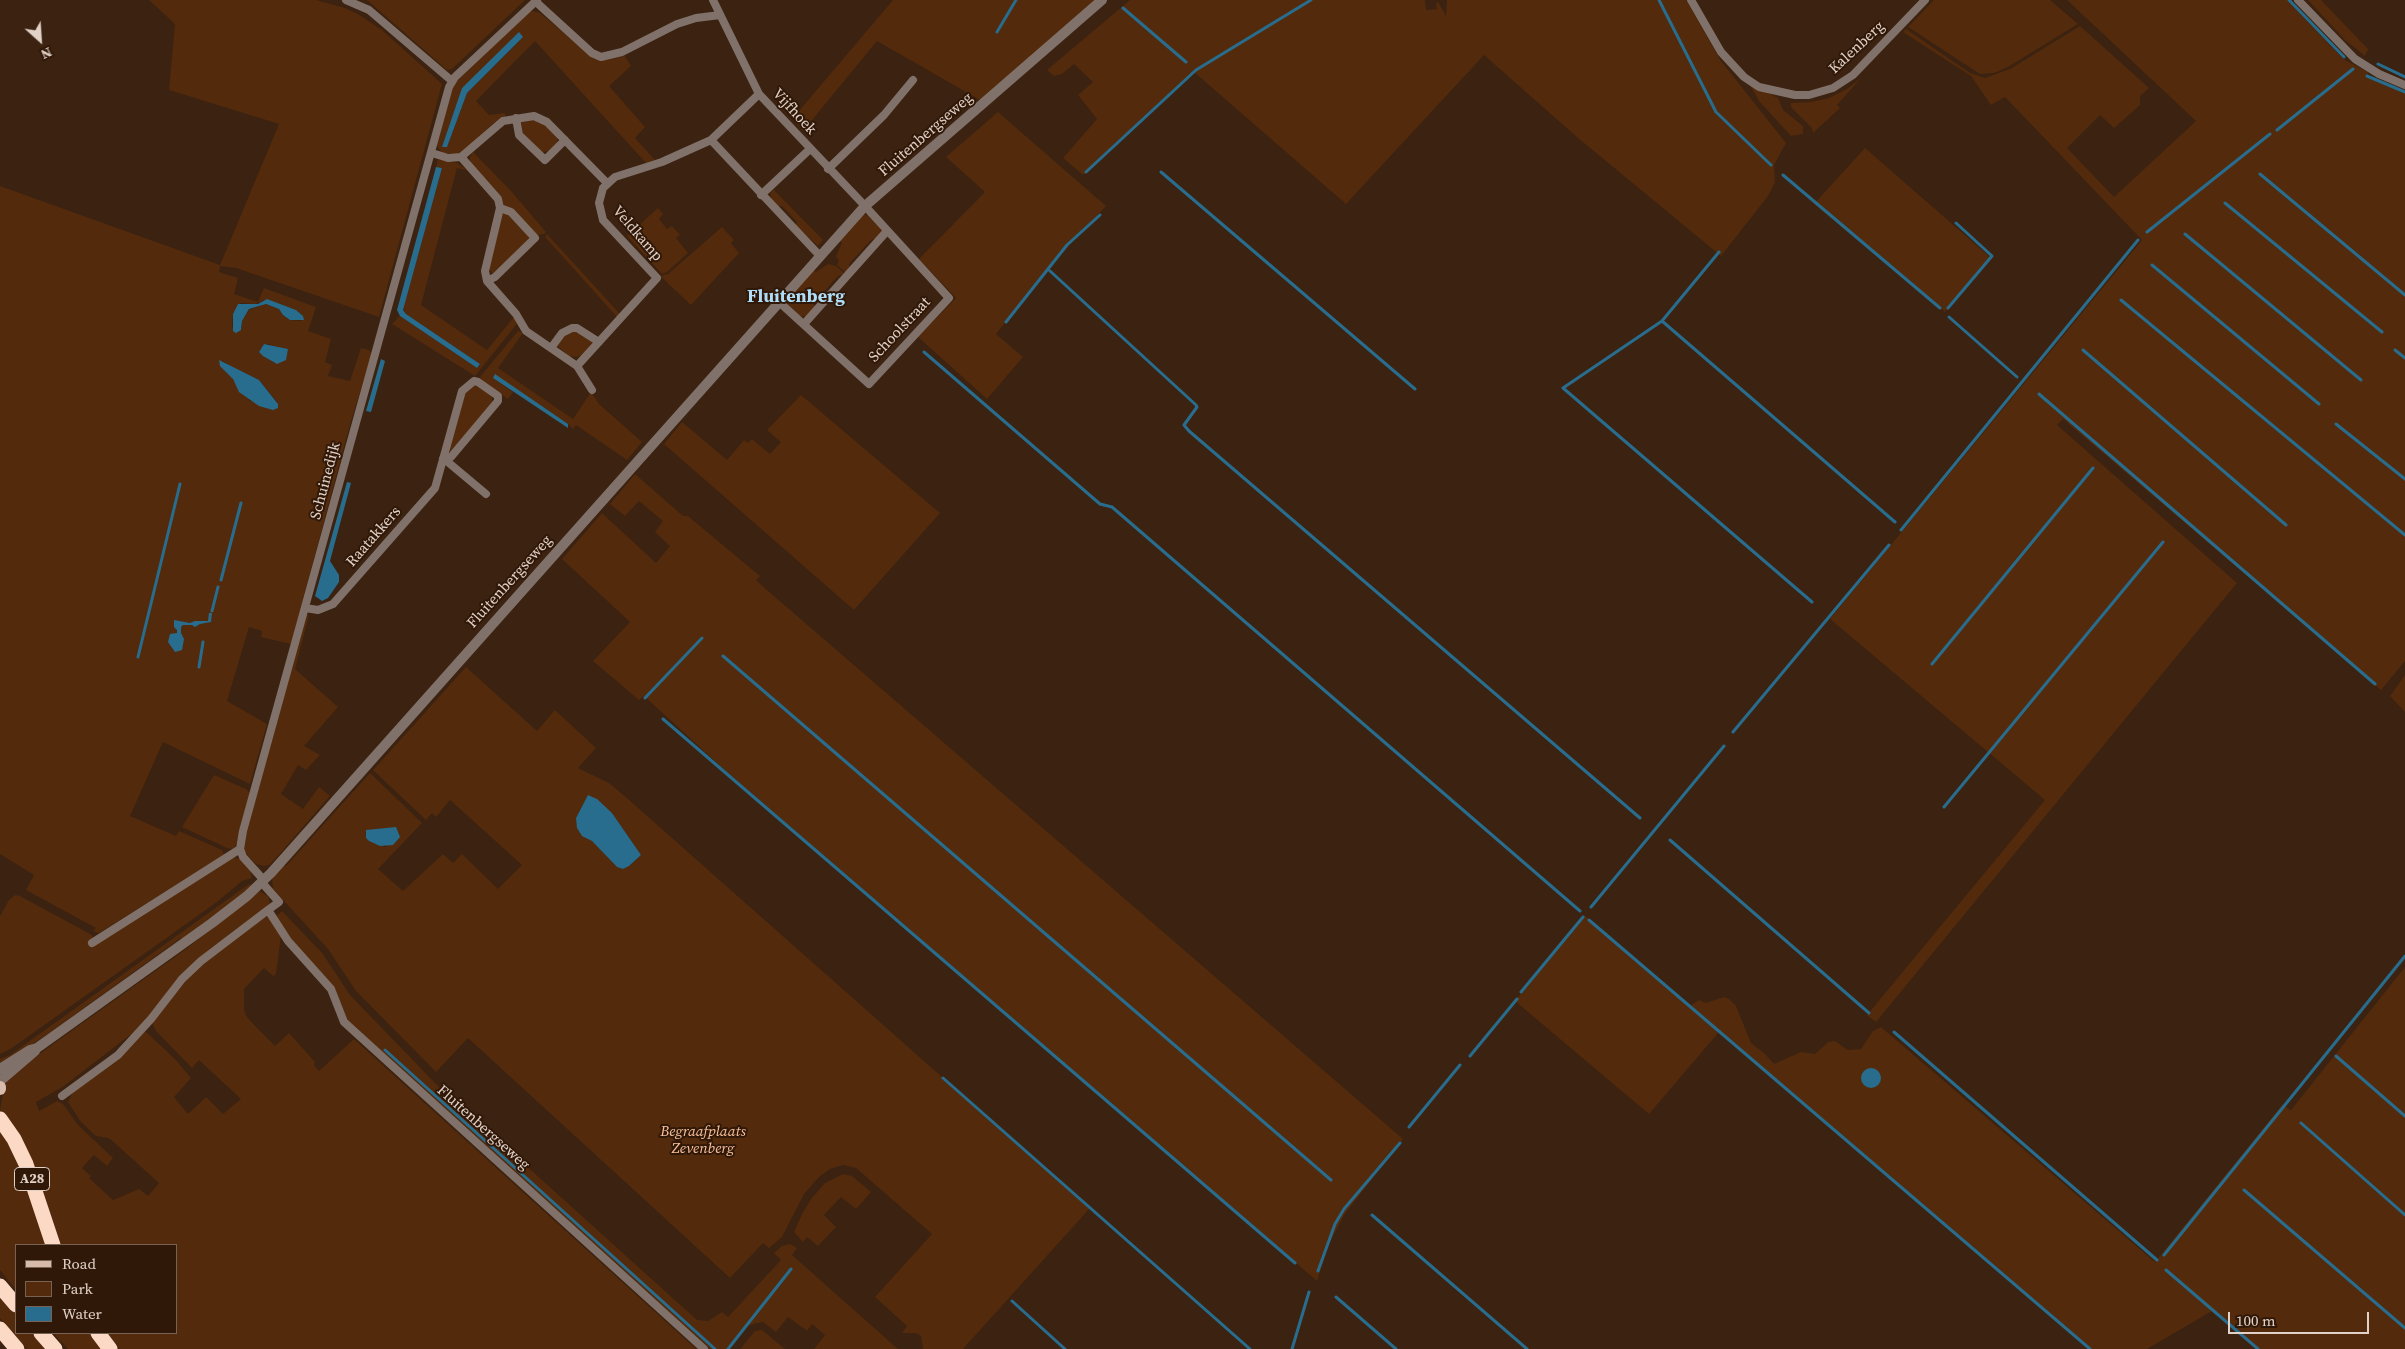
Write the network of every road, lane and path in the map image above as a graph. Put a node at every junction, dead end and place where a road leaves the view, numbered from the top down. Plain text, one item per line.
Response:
1 (346, 0) edge
2 (713, 0) edge
3 (1102, 0) edge
4 (1692, 0) edge
5 (1925, 0) edge
6 (2298, 0) edge
7 (536, 1) edge
8 (720, 15) junction
9 (913, 80) dead end
10 (452, 82) junction
11 (2405, 85) edge
12 (759, 94) junction
13 (516, 118) junction
14 (565, 140) junction
15 (711, 140) junction
16 (810, 149) junction
17 (432, 152) junction
18 (462, 157) junction
19 (828, 169) junction
20 (607, 183) junction
21 (761, 195) junction
22 (865, 206) junction
23 (500, 208) junction
24 (887, 231) junction
25 (820, 256) junction
26 (487, 281) junction
27 (779, 302) junction
28 (804, 324) junction
29 (599, 342) junction
30 (551, 348) junction
31 (577, 366) junction
32 (592, 390) dead end
33 (445, 458) junction
34 (486, 494) dead end
35 (305, 608) junction
36 (240, 849) junction
37 (262, 881) junction
38 (268, 910) junction
39 (92, 944) dead end
40 (37, 1048) junction
41 (0, 1069) edge
42 (0, 1081) edge
43 (62, 1096) dead end
44 (0, 1119) edge
45 (53, 1244) edge
46 (0, 1286) edge
47 (15, 1304) edge
48 (0, 1329) edge
49 (42, 1334) edge
50 (99, 1334) edge
51 (18, 1349) edge
52 (56, 1349) edge
53 (110, 1349) edge
54 (704, 1349) edge

1 - 10 street
2 - 8 street, Vijfhoek
3 - 22 street, Fluitenbergseweg
4 - 5 street, Kalenberg
6 - 11 street
7 - 8 street
7 - 10 street
8 - 12 street, Vijfhoek
9 - 19 street
10 - 17 street, Schuinedijk
12 - 15 street
12 - 16 street, Vijfhoek
13 - 14 street
13 - 14 street
13 - 18 street
14 - 20 street
15 - 20 street
15 - 21 street
16 - 19 street, Vijfhoek
16 - 21 street
17 - 18 street
17 - 35 street, Schuinedijk
18 - 23 street
19 - 22 street, Vijfhoek
20 - 29 street, Veldkamp
21 - 25 street
22 - 24 street, Schoolstraat
22 - 25 street, Fluitenbergseweg
23 - 26 street
23 - 26 street
24 - 28 street
24 - 28 street, Schoolstraat
25 - 27 street, Fluitenbergseweg
26 - 30 street
27 - 28 street
27 - 37 street, Fluitenbergseweg
29 - 30 street
29 - 31 street, Veldkamp
30 - 31 street
31 - 32 street
33 - 33 street, Raatakkers
33 - 34 street
33 - 35 street, Raatakkers
35 - 36 street, Schuinedijk
36 - 37 street
36 - 39 street
37 - 38 street
37 - 40 street, Fluitenbergseweg
38 - 43 street
38 - 54 street, Fluitenbergseweg
40 - 41 street, Fluitenbergseweg
40 - 42 street, Fluitenbergseweg
44 - 45 highway, A28
46 - 47 highway
48 - 51 highway
49 - 52 highway
50 - 53 highway

